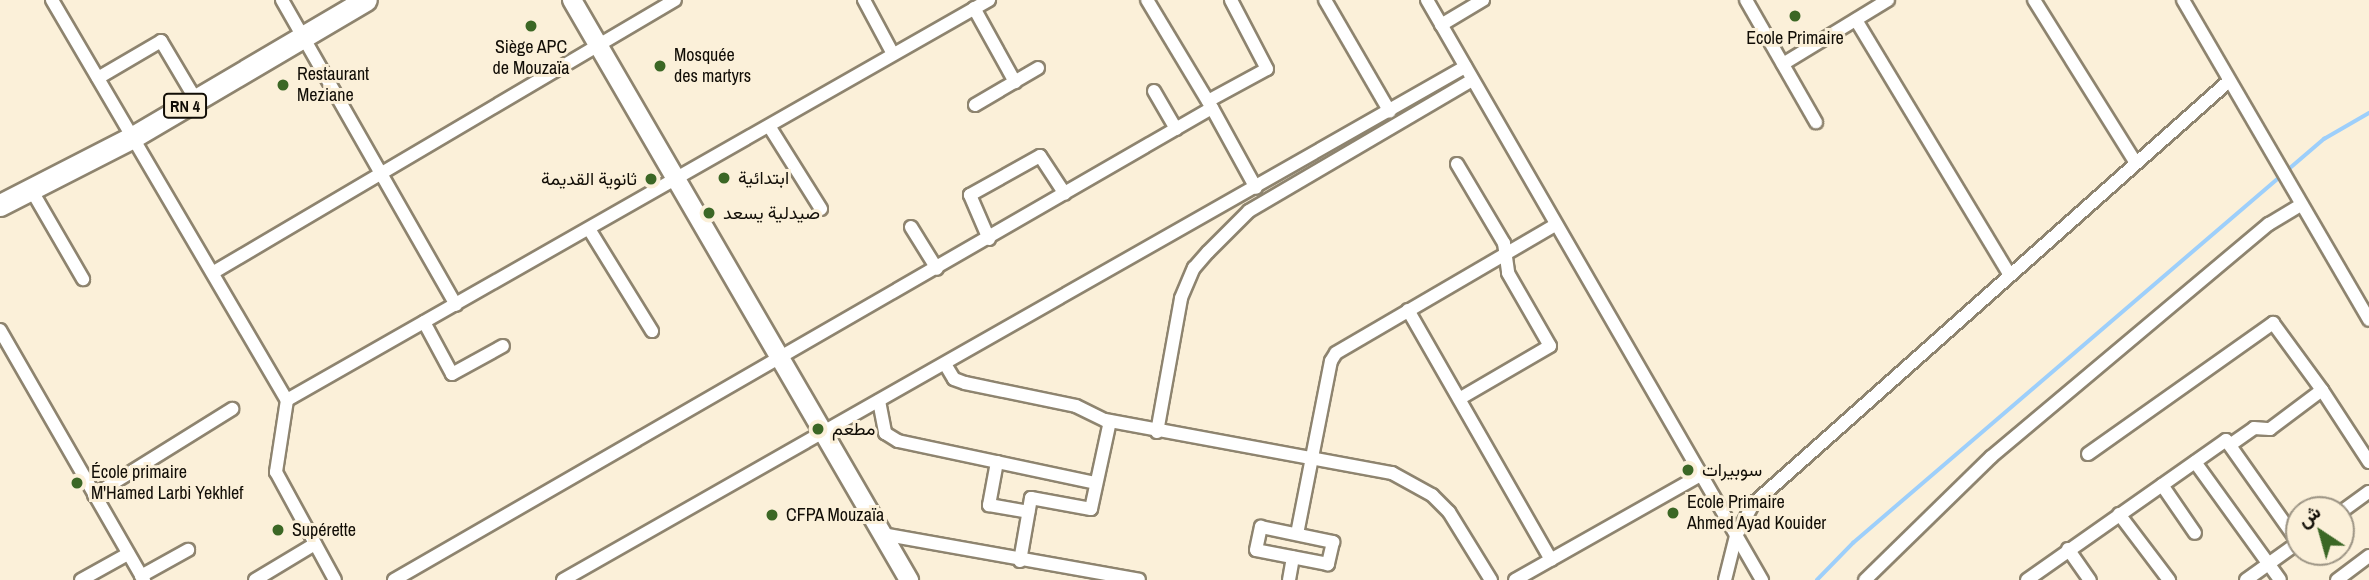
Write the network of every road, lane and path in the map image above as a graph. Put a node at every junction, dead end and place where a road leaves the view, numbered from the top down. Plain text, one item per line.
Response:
1 (52, 0) edge
2 (282, 0) edge
3 (366, 0) edge
4 (572, 0) edge
5 (675, 0) edge
6 (864, 0) edge
7 (989, 0) edge
8 (1147, 0) edge
9 (1231, 0) edge
10 (1325, 0) edge
11 (1427, 0) edge
12 (1483, 0) edge
13 (1746, 0) edge
14 (1888, 0) edge
15 (2034, 0) edge
16 (2183, 0) edge
17 (974, 8) junction
18 (1856, 20) junction
19 (1441, 25) junction
20 (305, 37) junction
21 (600, 45) junction
22 (893, 54) junction
23 (1783, 64) junction
24 (1465, 67) junction
25 (1038, 68) dead end
26 (98, 78) junction
27 (1472, 80) junction
28 (2229, 81) junction
29 (1015, 82) junction
30 (1154, 91) dead end
31 (196, 100) junction
32 (975, 105) dead end
33 (1210, 105) junction
34 (1390, 112) junction
35 (1816, 122) dead end
36 (769, 126) junction
37 (1176, 129) junction
38 (132, 137) junction
39 (2136, 163) junction
40 (1457, 164) dead end
41 (382, 172) junction
42 (677, 179) junction
43 (1256, 188) junction
44 (32, 191) junction
45 (1065, 194) junction
46 (0, 205) edge
47 (2301, 205) junction
48 (821, 209) dead end
49 (1555, 225) junction
50 (911, 227) dead end
51 (590, 229) junction
52 (989, 239) junction
53 (1508, 254) junction
54 (937, 269) junction
55 (214, 272) junction
56 (2010, 275) junction
57 (83, 279) dead end
58 (456, 305) junction
59 (1408, 310) junction
60 (2369, 320) edge
61 (424, 322) junction
62 (0, 331) edge
63 (652, 331) dead end
64 (503, 346) dead end
65 (781, 359) junction
66 (944, 364) junction
67 (2322, 390) junction
68 (1459, 398) junction
69 (287, 400) junction
70 (879, 401) junction
71 (232, 409) dead end
72 (1110, 422) junction
73 (1157, 432) junction
74 (824, 433) junction
75 (2230, 445) junction
76 (2088, 454) dead end
77 (1311, 461) junction
78 (997, 462) junction
79 (2195, 462) junction
80 (2369, 462) edge
81 (1699, 476) junction
82 (1096, 483) junction
83 (2162, 485) junction
84 (94, 495) junction
85 (1028, 512) junction
86 (2119, 514) junction
87 (2285, 522) edge
88 (2195, 533) dead end
89 (883, 534) junction
90 (1297, 534) junction
91 (1736, 536) junction
92 (315, 544) junction
93 (2068, 549) junction
94 (188, 550) dead end
95 (2285, 552) edge
96 (128, 554) junction
97 (2369, 556) edge
98 (1293, 558) junction
99 (1551, 560) junction
100 (1020, 561) junction
101 (2268, 564) junction
102 (142, 578) edge
103 (81, 580) edge
104 (255, 580) edge
105 (335, 580) edge
106 (394, 580) edge
107 (564, 580) edge
108 (909, 580) edge
109 (1139, 580) edge
110 (1289, 580) edge
111 (1491, 580) edge
112 (1515, 580) edge
113 (1725, 580) edge
114 (1762, 580) edge
115 (1865, 580) edge
116 (2027, 580) edge
117 (2090, 580) edge
118 (2169, 580) edge
119 (2246, 580) edge
120 (2280, 580) edge
121 (2337, 580) edge

1 - 26 street
2 - 20 street
3 - 20 main road, RN 4
4 - 21 main road
5 - 21 street
6 - 22 street
7 - 17 street
8 - 33 street
9 - 33 street
10 - 34 street
11 - 19 street
12 - 19 street
13 - 23 street
14 - 18 street
15 - 39 street
16 - 28 street
17 - 22 street
17 - 29 street
18 - 23 street
18 - 56 street
19 - 24 street
20 - 31 main road, RN 4
20 - 41 street
21 - 41 street
21 - 42 main road
22 - 36 street
23 - 35 street
24 - 27 street
24 - 34 street
25 - 29 street
26 - 31 street
26 - 38 street
27 - 49 street
27 - 73 street
28 - 39 street
28 - 47 street
29 - 32 street
30 - 37 street
31 - 38 main road, RN 4
33 - 37 street
33 - 43 street
34 - 43 street
36 - 42 street
36 - 48 street
37 - 45 street
38 - 44 main road, RN 4
38 - 55 street
39 - 56 street
40 - 53 street
41 - 55 street
41 - 58 street
42 - 51 street
42 - 65 main road
43 - 66 street
44 - 46 main road, RN 4
44 - 57 street
45 - 52 street
45 - 52 street
47 - 60 street
47 - 115 street
49 - 53 street
49 - 81 street
50 - 54 street
51 - 58 street
51 - 63 street
52 - 54 street
53 - 59 street
53 - 68 street
54 - 65 street
55 - 69 street
56 - 91 street
58 - 61 street
59 - 68 street
59 - 77 street
61 - 64 street
61 - 69 street
62 - 84 street
65 - 74 main road
65 - 106 street
66 - 70 street
66 - 72 street
67 - 75 street
67 - 76 street
67 - 80 street
68 - 99 street
69 - 92 street
70 - 74 street
70 - 78 street
71 - 84 street
72 - 73 street
72 - 82 street
73 - 77 street
74 - 89 main road
74 - 107 street
75 - 79 street
75 - 87 street
77 - 90 street
77 - 111 street
78 - 82 street
78 - 85 street
79 - 83 street
79 - 101 street
81 - 91 street
81 - 99 street
82 - 85 street
83 - 86 street
83 - 88 street
84 - 96 street
85 - 100 street
86 - 93 street
86 - 118 street
89 - 100 street
89 - 108 main road
90 - 98 street
90 - 98 street
91 - 113 street
91 - 114 street
92 - 104 street
92 - 105 street
93 - 116 street
93 - 117 street
94 - 102 street
95 - 101 street
96 - 102 street
96 - 103 street
97 - 121 street
98 - 110 street
99 - 112 street
100 - 109 street
101 - 119 street
101 - 120 street

